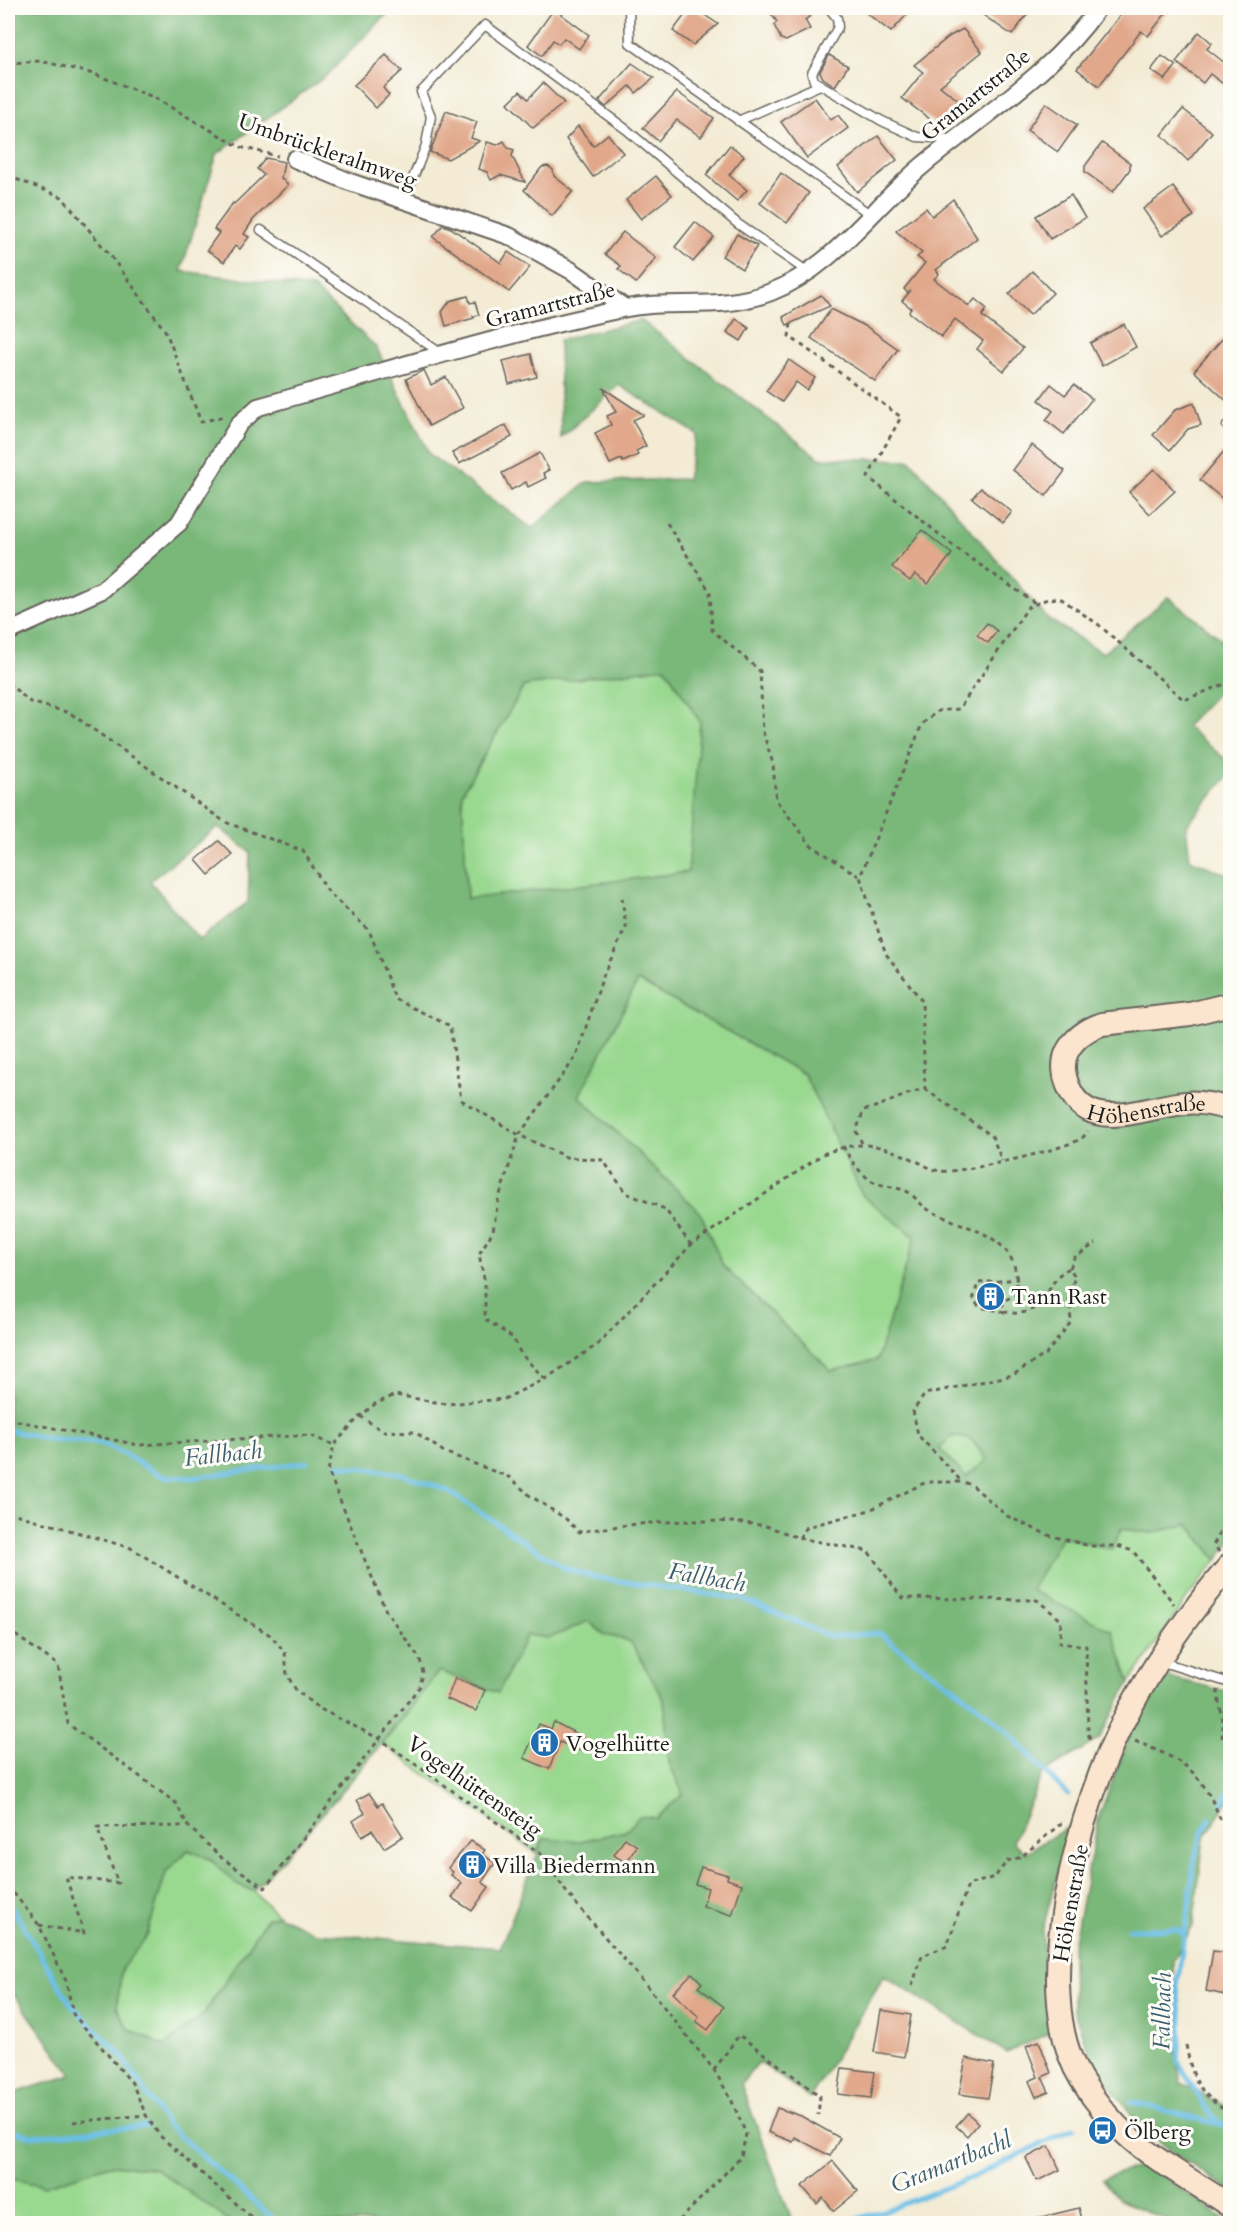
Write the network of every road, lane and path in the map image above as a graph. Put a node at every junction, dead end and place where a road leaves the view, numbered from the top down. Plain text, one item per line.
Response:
1 (629, 8) edge
2 (829, 8) edge
3 (1098, 8) edge
4 (8, 63) edge
5 (820, 85) junction
6 (738, 121) junction
7 (956, 139) junction
8 (295, 159) joint
9 (8, 176) edge
10 (404, 201) junction
11 (871, 215) junction
12 (261, 230) dead end
13 (809, 273) junction
14 (625, 308) junction
15 (791, 324) dead end
16 (442, 354) junction
17 (258, 408) junction
18 (667, 523) dead end
19 (1035, 603) junction
20 (8, 632) edge
21 (1230, 682) edge
22 (8, 683) edge
23 (860, 878) junction
24 (622, 898) dead end
25 (1230, 1004) edge
26 (925, 1089) junction
27 (1230, 1109) edge
28 (1101, 1115) junction
29 (519, 1135) junction
30 (862, 1143) junction
31 (843, 1146) junction
32 (1002, 1161) junction
33 (1096, 1243) dead end
34 (691, 1245) junction
35 (1070, 1268) junction
36 (1018, 1279) junction
37 (1005, 1312) junction
38 (544, 1379) junction
39 (360, 1416) junction
40 (8, 1419) edge
41 (334, 1445) junction
42 (962, 1482) junction
43 (1230, 1511) edge
44 (8, 1512) edge
45 (799, 1538) junction
46 (1229, 1566) edge
47 (1186, 1620) junction
48 (8, 1630) edge
49 (1158, 1661) junction
50 (1219, 1679) junction
51 (1230, 1683) edge
52 (1223, 1725) junction
53 (1230, 1726) edge
54 (1117, 1734) junction
55 (1222, 1738) dead end
56 (380, 1739) junction
57 (1102, 1770) junction
58 (1066, 1819) dead end
59 (1222, 1823) dead end
60 (188, 1826) junction
61 (8, 1886) edge
62 (39, 1925) junction
63 (912, 1986) dead end
64 (1186, 2045) dead end
65 (714, 2070) junction
66 (1230, 2114) edge
67 (146, 2115) junction
68 (818, 2115) dead end
69 (73, 2122) dead end
70 (1230, 2206) edge
71 (260, 2223) edge
72 (676, 2223) edge

1 - 6 lane
2 - 5 lane
3 - 7 street, Gramartstraße
4 - 8 path, Umbrückleralmweg
5 - 6 lane
5 - 7 lane
6 - 11 lane
7 - 11 street, Gramartstraße
8 - 10 street, Umbrückleralmweg
9 - 17 path
10 - 13 lane
10 - 14 street, Umbrückleralmweg
11 - 13 street, Gramartstraße
12 - 16 lane
13 - 14 street, Gramartstraße
14 - 16 street, Gramartstraße
15 - 19 path
16 - 17 street, Gramartstraße
17 - 20 street, Gramartstraße
18 - 23 path
19 - 21 path
19 - 23 path
22 - 29 path
23 - 26 path
24 - 29 path
25 - 28 street, Höhenstraße
26 - 30 path
26 - 32 path
27 - 28 street, Höhenstraße
28 - 32 path
29 - 34 path
29 - 38 path
30 - 31 path
30 - 32 path
31 - 34 path
31 - 36 path
33 - 35 path
34 - 38 path
35 - 37 path
35 - 42 path
36 - 37 path
36 - 37 path
38 - 39 path
39 - 41 path
39 - 45 path
40 - 41 path
41 - 56 path
42 - 45 path
42 - 47 path
43 - 46 path
44 - 56 path, Vogelhüttensteig
45 - 57 path
46 - 47 street, Höhenstraße
47 - 49 street, Höhenstraße
48 - 60 path
49 - 50 lane
49 - 54 street, Höhenstraße
50 - 51 lane
50 - 52 path
52 - 53 path
52 - 55 path
54 - 57 street, Höhenstraße
54 - 59 path
56 - 60 path
56 - 65 path, Vogelhüttensteig
57 - 70 street, Höhenstraße
58 - 63 path
60 - 62 path
61 - 62 path
62 - 67 path
64 - 66 path
65 - 68 path
65 - 72 path, Vogelhüttensteig
67 - 69 path
67 - 71 path

